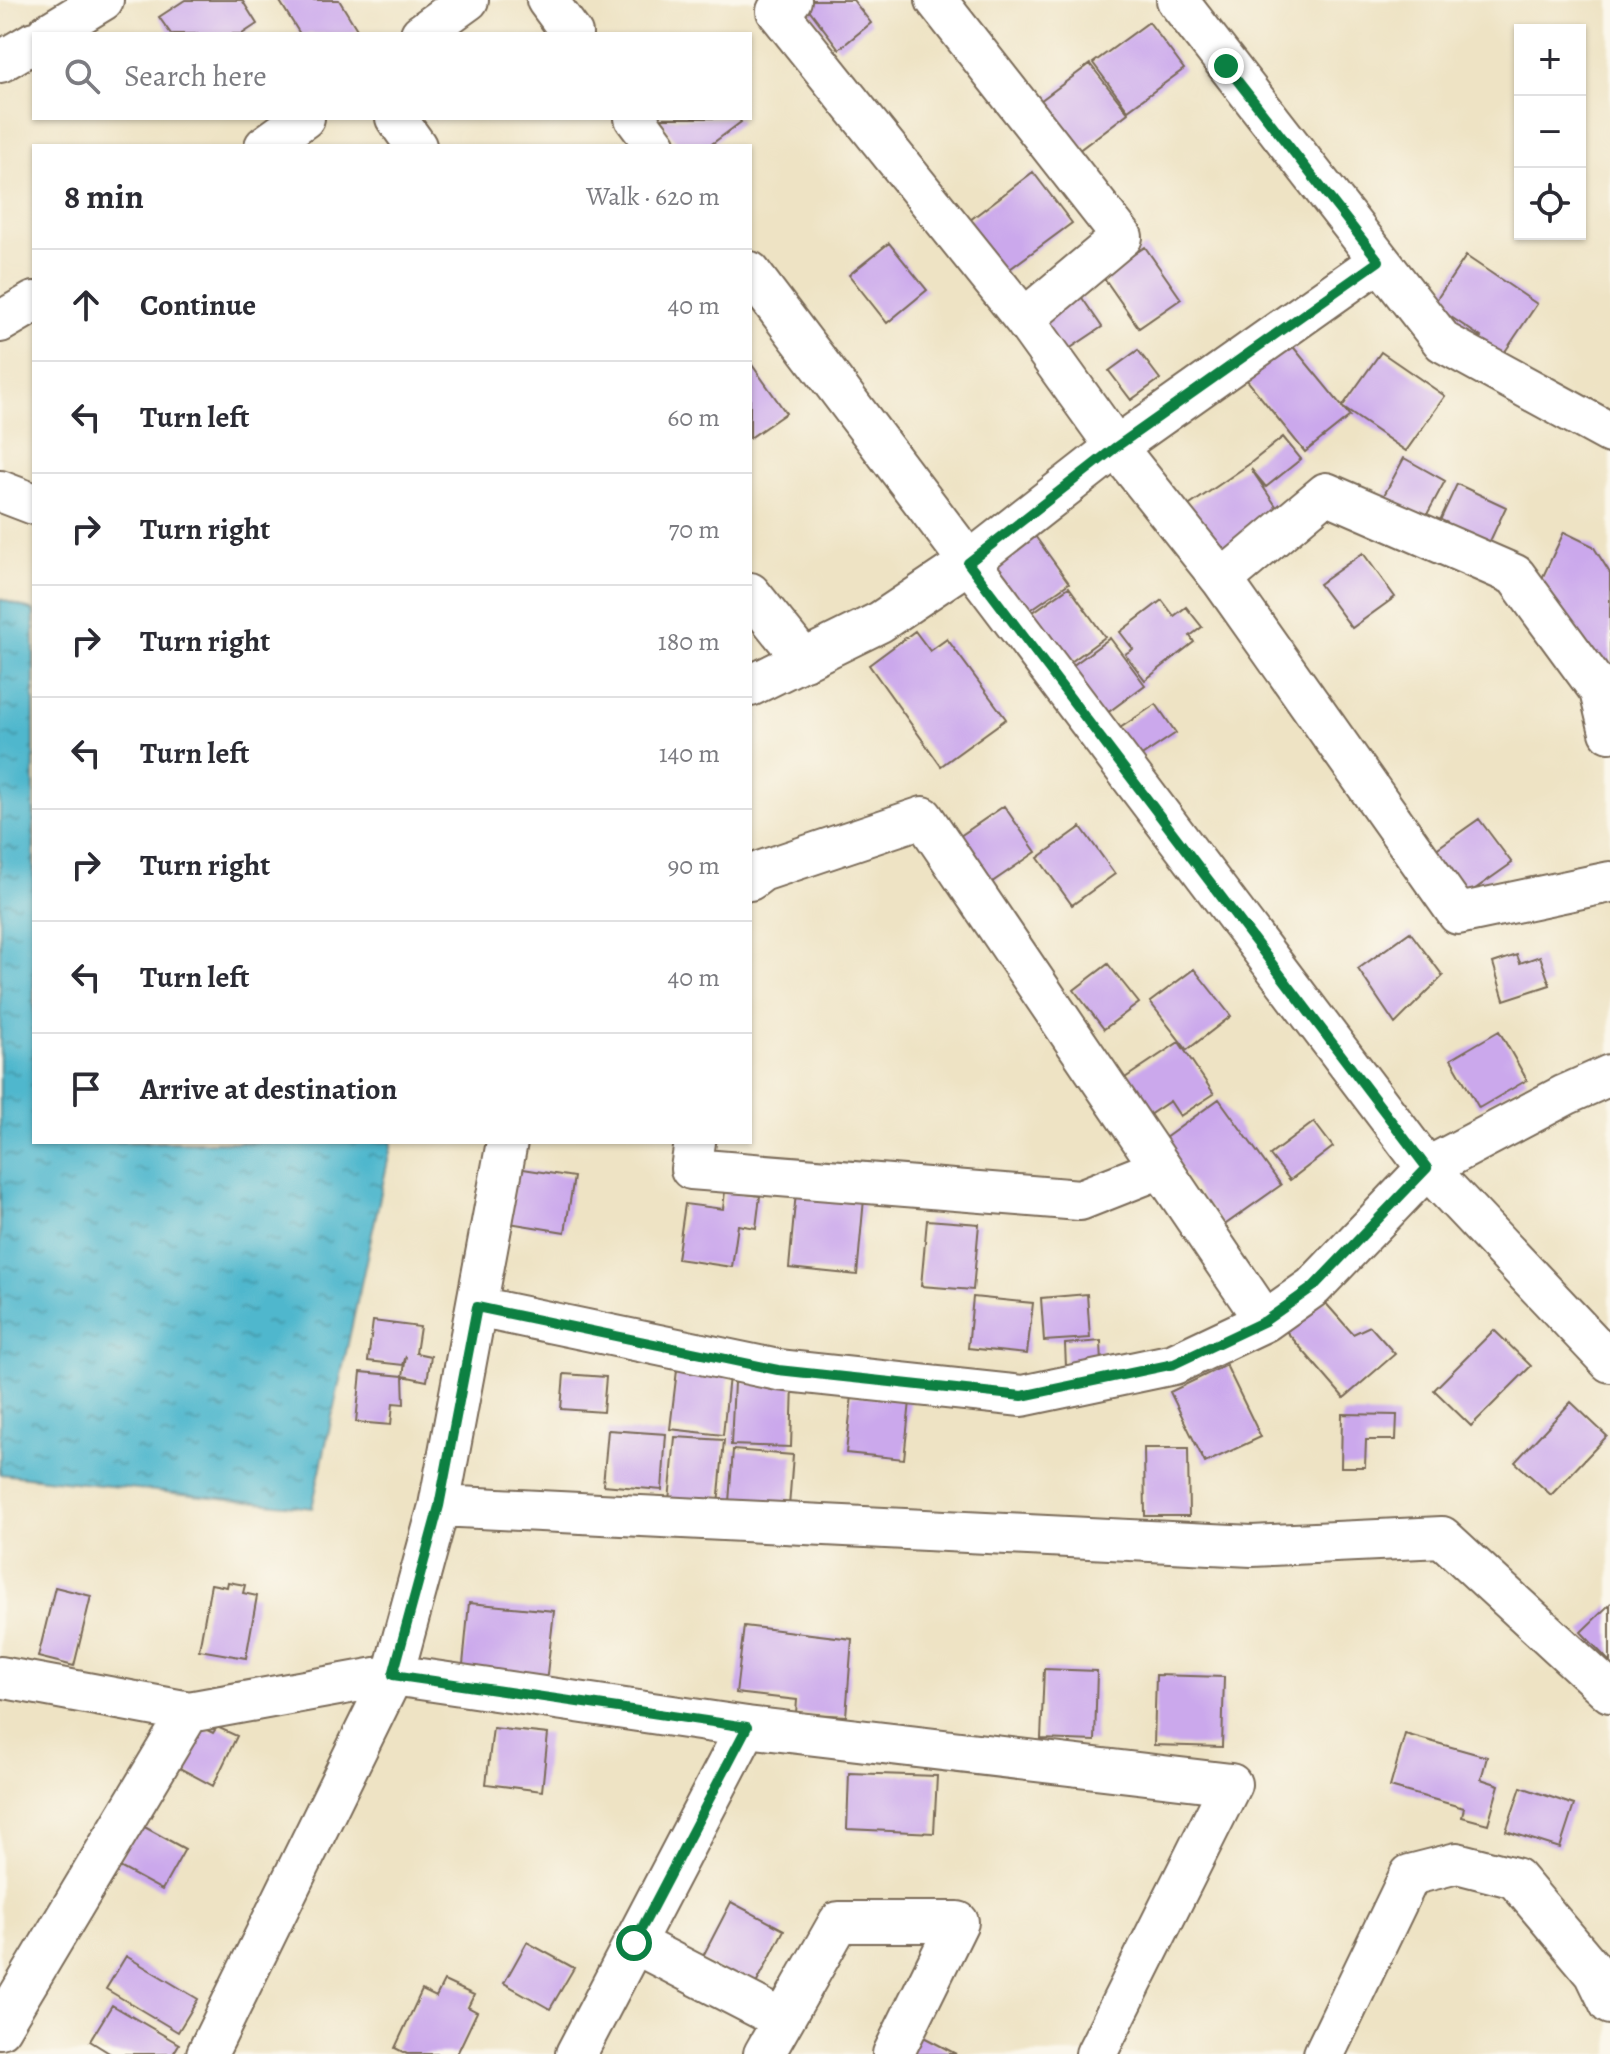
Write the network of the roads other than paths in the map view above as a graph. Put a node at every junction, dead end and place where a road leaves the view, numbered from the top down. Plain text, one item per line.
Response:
1 (103, 0) edge
2 (468, 0) edge
3 (547, 0) edge
4 (791, 0) edge
5 (936, 0) edge
6 (1177, 0) edge
7 (50, 32) edge
8 (424, 32) edge
9 (571, 32) edge
10 (32, 43) edge
11 (0, 62) edge
12 (301, 120) edge
13 (397, 120) edge
14 (636, 120) edge
15 (268, 144) edge
16 (415, 144) edge
17 (654, 144) edge
18 (1379, 261) junction
19 (752, 275) edge
20 (32, 303) edge
21 (1024, 319) junction
22 (0, 322) edge
23 (1610, 433) edge
24 (1116, 447) junction
25 (0, 491) edge
26 (32, 503) edge
27 (968, 563) junction
28 (1222, 580) junction
29 (752, 595) edge
30 (804, 660) junction
31 (752, 685) edge
32 (1610, 732) edge
33 (752, 878) edge
34 (1610, 882) edge
35 (1610, 1075) edge
36 (507, 1144) edge
37 (695, 1144) edge
38 (1161, 1168) junction
39 (1427, 1168) junction
40 (477, 1307) junction
41 (1265, 1321) junction
42 (1610, 1362) edge
43 (439, 1506) junction
44 (393, 1675) junction
45 (2, 1682) edge
46 (1610, 1692) edge
47 (189, 1712) junction
48 (747, 1727) junction
49 (634, 1943) junction
50 (1610, 2004) edge
51 (0, 2028) edge
52 (774, 2037) edge
53 (207, 2054) edge
54 (576, 2054) edge
55 (893, 2054) edge
56 (1096, 2054) edge
57 (1324, 2054) edge

1 - 7 street
2 - 8 street
3 - 9 street
4 - 21 street
5 - 21 street
6 - 18 street
10 - 11 street
12 - 15 street
13 - 16 street
14 - 17 street
18 - 23 street
18 - 24 street
19 - 27 street
20 - 22 street
21 - 24 street
24 - 27 street
24 - 28 street
25 - 26 street
27 - 30 street
27 - 39 street
28 - 32 street
28 - 34 street
29 - 30 street
30 - 31 street
33 - 38 street
35 - 39 street
36 - 40 street
37 - 38 street
38 - 41 street
39 - 41 street
39 - 42 street
40 - 41 street
40 - 43 street
43 - 44 street
43 - 46 street
44 - 47 street
44 - 48 street
44 - 53 street
45 - 47 street
47 - 51 street
48 - 49 street
48 - 56 street
49 - 52 street
49 - 54 street
50 - 57 street
52 - 55 street

